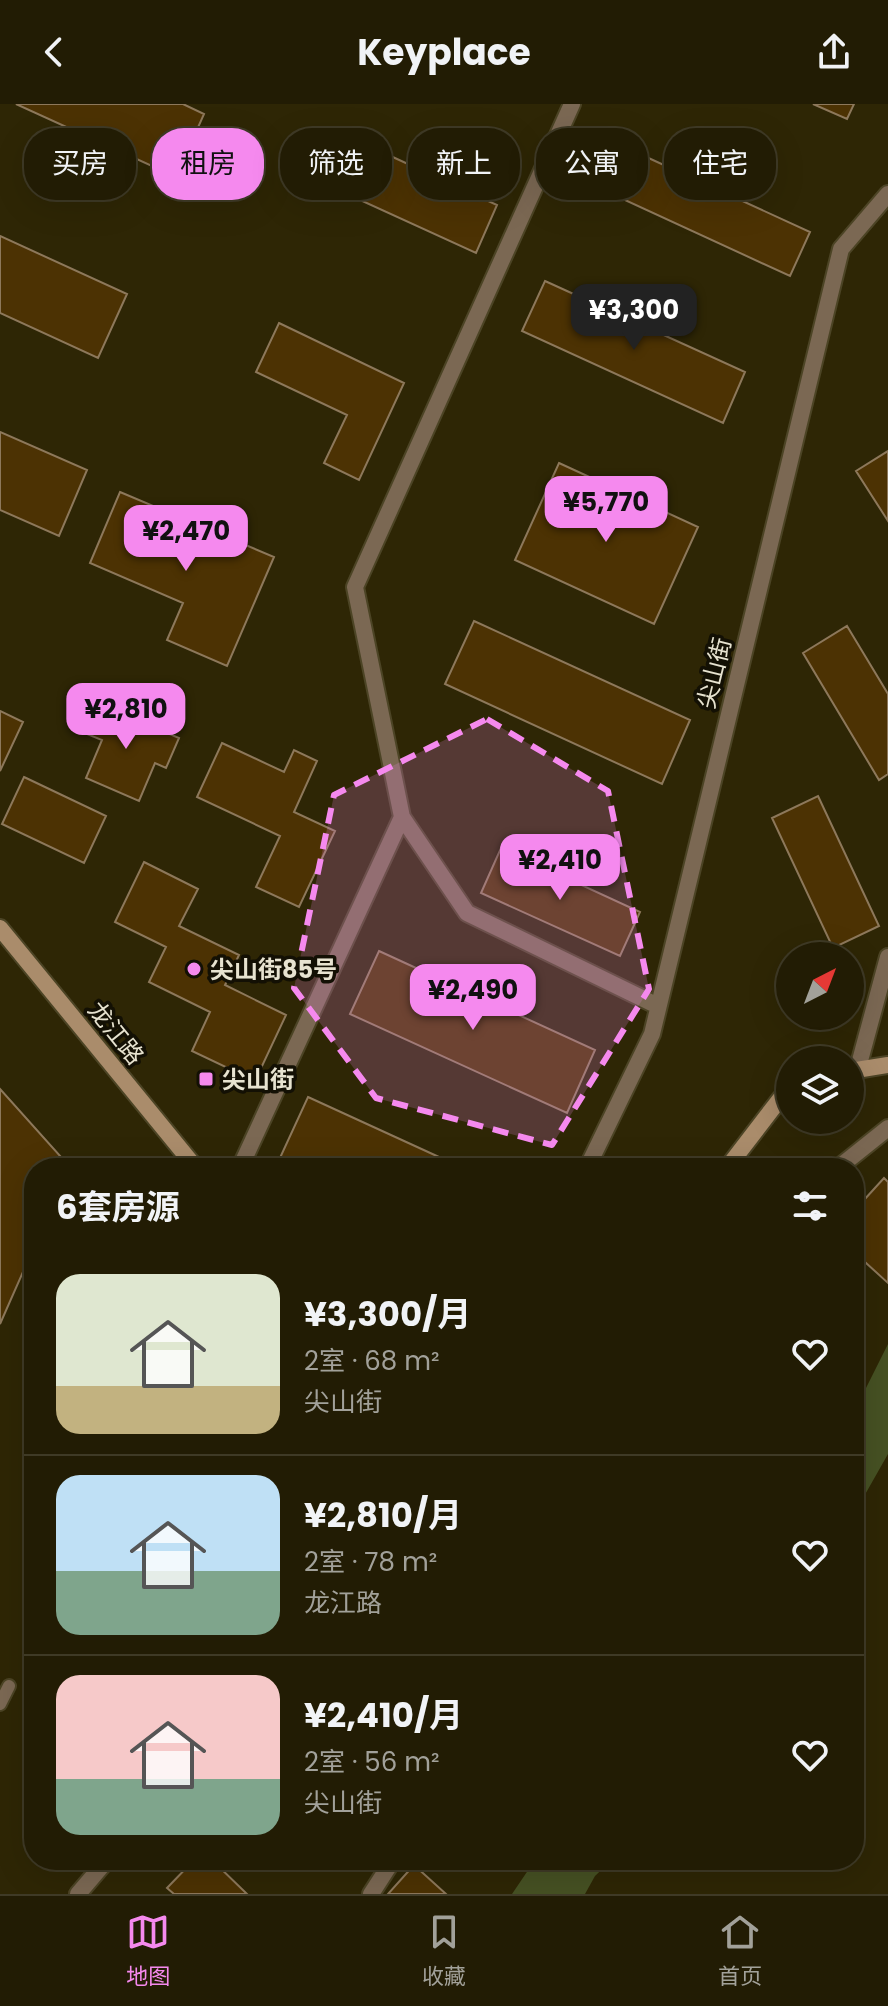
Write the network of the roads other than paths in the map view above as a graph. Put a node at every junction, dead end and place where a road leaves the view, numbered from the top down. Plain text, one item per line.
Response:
1 (572, 104) edge
2 (888, 194) edge
3 (402, 817) junction
4 (0, 928) edge
5 (888, 957) edge
6 (658, 1006) junction
7 (861, 1046) edge
8 (888, 1065) edge
9 (864, 1068) edge
10 (776, 1104) edge
11 (888, 1128) edge
12 (188, 1158) edge
13 (245, 1158) edge
14 (592, 1158) edge
15 (735, 1158) edge
16 (850, 1158) edge
17 (9, 1686) dead end
18 (0, 1704) edge
19 (98, 1870) edge
20 (387, 1870) edge
21 (78, 1894) edge
22 (371, 1894) edge

1 - 3 street
2 - 6 street, 尖山街
3 - 6 street
3 - 13 street
4 - 12 street, 龙江路
5 - 7 street
6 - 14 street, 尖山街
8 - 9 street
10 - 15 street
11 - 16 street
17 - 18 lane
19 - 21 street
20 - 22 street

